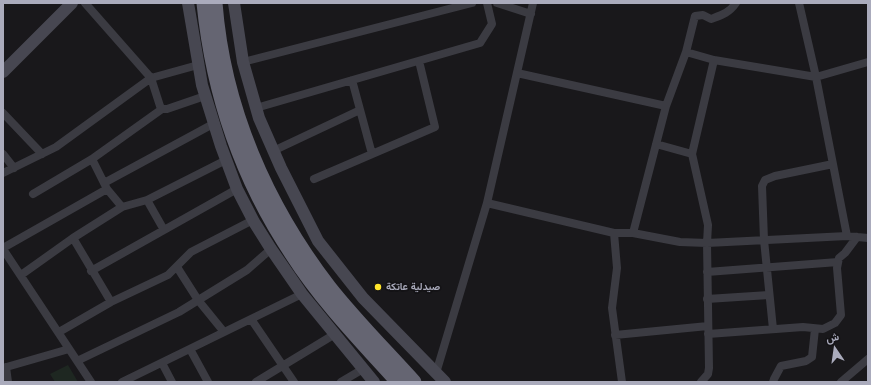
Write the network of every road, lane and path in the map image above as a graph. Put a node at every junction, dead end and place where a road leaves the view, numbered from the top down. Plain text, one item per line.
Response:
1 (72, 3) edge
2 (85, 3) edge
3 (188, 3) edge
4 (204, 3) edge
5 (215, 3) edge
6 (234, 3) edge
7 (472, 3) edge
8 (487, 3) edge
9 (497, 3) edge
10 (533, 3) edge
11 (736, 3) edge
12 (799, 3) edge
13 (531, 14) junction
14 (686, 52) junction
15 (714, 60) junction
16 (419, 61) junction
17 (243, 62) junction
18 (868, 62) edge
19 (198, 65) junction
20 (3, 72) edge
21 (517, 72) junction
22 (816, 77) junction
23 (151, 78) junction
24 (352, 80) junction
25 (205, 96) junction
26 (666, 106) junction
27 (256, 108) junction
28 (162, 109) junction
29 (360, 110) junction
30 (5, 118) edge
31 (213, 124) junction
32 (656, 144) junction
33 (273, 151) junction
34 (3, 154) edge
35 (42, 154) junction
36 (372, 154) junction
37 (692, 154) junction
38 (92, 159) junction
39 (226, 160) junction
40 (833, 164) junction
41 (14, 168) junction
42 (3, 173) edge
43 (314, 179) dead end
44 (105, 186) junction
45 (238, 189) junction
46 (33, 194) dead end
47 (147, 200) junction
48 (487, 203) junction
49 (122, 207) junction
50 (253, 220) junction
51 (164, 230) junction
52 (614, 233) junction
53 (633, 233) junction
54 (847, 236) junction
55 (857, 237) junction
56 (73, 238) junction
57 (868, 238) edge
58 (764, 240) junction
59 (707, 243) junction
60 (3, 249) edge
61 (271, 249) junction
62 (838, 262) junction
63 (177, 267) junction
64 (766, 267) junction
65 (91, 271) junction
66 (707, 272) junction
67 (21, 275) junction
68 (302, 294) junction
69 (769, 294) junction
70 (708, 299) junction
71 (198, 300) junction
72 (111, 302) junction
73 (251, 319) junction
74 (773, 329) junction
75 (815, 329) junction
76 (708, 330) junction
77 (59, 332) junction
78 (224, 332) junction
79 (335, 334) junction
80 (615, 335) junction
81 (70, 349) junction
82 (190, 349) junction
83 (868, 359) edge
84 (77, 361) junction
85 (162, 363) junction
86 (284, 366) junction
87 (4, 367) edge
88 (363, 368) junction
89 (436, 373) junction
90 (128, 381) edge
91 (8, 382) edge
92 (91, 382) edge
93 (172, 382) edge
94 (208, 382) edge
95 (256, 382) edge
96 (294, 382) edge
97 (341, 382) edge
98 (374, 382) edge
99 (398, 382) edge
100 (414, 382) edge
101 (445, 382) edge
102 (622, 382) edge
103 (701, 382) edge
104 (774, 382) edge
105 (841, 382) edge

1 - 20 street
2 - 23 street
3 - 19 street
4 - 99 highway
5 - 100 highway
6 - 17 street
7 - 17 street
8 - 16 street
9 - 13 street
10 - 13 street
11 - 14 street
12 - 22 street
13 - 21 street
14 - 15 street
14 - 26 street
15 - 22 street
15 - 37 street
16 - 24 street
16 - 36 street
17 - 27 street
18 - 22 street
19 - 23 street
19 - 25 street
21 - 26 street
21 - 48 street
22 - 40 street
23 - 28 street
23 - 35 street
24 - 27 street
24 - 29 street
25 - 28 street
25 - 31 street
26 - 32 street
27 - 33 street
28 - 38 street
29 - 33 street
29 - 36 street
30 - 35 street
31 - 39 street
31 - 44 street
32 - 37 street
32 - 53 street
33 - 89 street
34 - 41 street
35 - 41 street
36 - 43 street
37 - 59 street
38 - 44 street
38 - 46 street
39 - 45 street
39 - 47 street
40 - 54 street
40 - 58 street
41 - 42 street
44 - 49 street
44 - 60 street
45 - 50 street
45 - 51 street
47 - 49 street
47 - 51 street
48 - 52 street
48 - 89 street
49 - 56 street
50 - 61 street
50 - 63 street
51 - 65 street
52 - 53 street
52 - 80 street
53 - 59 street
54 - 55 street
54 - 58 street
55 - 57 street
55 - 62 street
56 - 65 street
56 - 67 street
58 - 59 street
58 - 64 street
59 - 66 street
60 - 67 street
61 - 68 street
61 - 71 street
62 - 64 street
62 - 75 street
63 - 71 street
63 - 72 street
64 - 66 street
64 - 69 street
65 - 72 street
66 - 70 street
67 - 77 street
68 - 73 street
68 - 79 street
69 - 70 street
69 - 74 street
70 - 76 street
71 - 78 street
71 - 84 street
72 - 77 street
73 - 78 street
73 - 86 street
74 - 75 street
74 - 76 street
75 - 104 street
76 - 80 street
76 - 103 street
77 - 81 street
78 - 82 street
79 - 86 street
79 - 88 street
80 - 102 street
81 - 84 street
81 - 87 street
82 - 85 street
82 - 94 street
83 - 105 street
84 - 92 street
85 - 90 street
85 - 93 street
86 - 95 street
86 - 96 street
87 - 91 street
88 - 97 street
88 - 98 street
89 - 101 street

